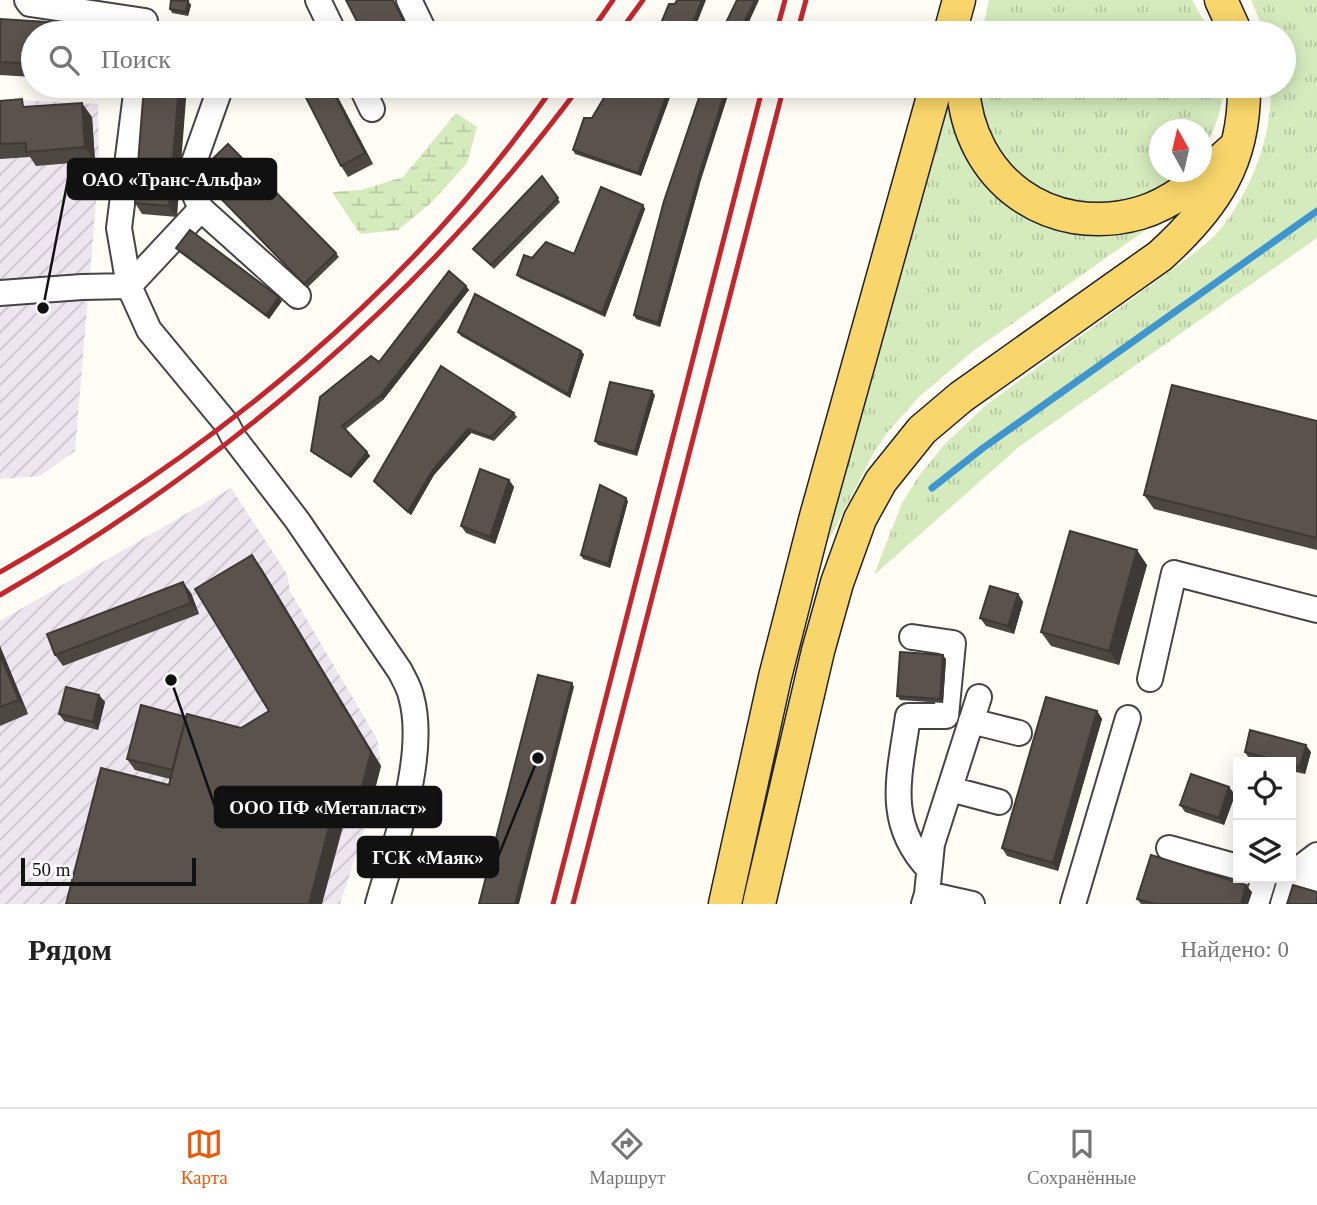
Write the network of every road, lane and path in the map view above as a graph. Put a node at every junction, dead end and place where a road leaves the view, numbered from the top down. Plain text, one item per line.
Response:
1 (27, 0) edge
2 (317, 0) edge
3 (409, 0) edge
4 (1221, 0) edge
5 (145, 18) edge
6 (328, 21) edge
7 (419, 21) edge
8 (1231, 21) edge
9 (135, 98) edge
10 (217, 98) edge
11 (367, 98) edge
12 (933, 98) edge
13 (965, 98) edge
14 (1244, 98) edge
15 (372, 108) dead end
16 (1238, 145) junction
17 (201, 209) junction
18 (129, 286) junction
19 (0, 293) edge
20 (298, 296) dead end
21 (1317, 610) edge
22 (912, 637) dead end
23 (1150, 679) dead end
24 (979, 696) dead end
25 (1128, 718) dead end
26 (971, 720) junction
27 (1019, 733) dead end
28 (950, 789) junction
29 (999, 802) dead end
30 (1169, 848) dead end
31 (1317, 855) edge
32 (1233, 866) edge
33 (1296, 871) edge
34 (1296, 875) edge
35 (1317, 881) edge
36 (1263, 883) edge
37 (1289, 883) edge
38 (927, 889) edge
39 (378, 904) edge
40 (725, 904) edge
41 (759, 904) edge
42 (972, 904) edge
43 (1073, 904) edge
44 (1256, 904) edge
45 (1283, 904) edge

1 - 5 street
2 - 6 street
3 - 7 street
4 - 8 main road
9 - 18 street
10 - 17 street
11 - 15 street
12 - 40 main road
13 - 16 main road
14 - 16 main road
16 - 41 main road
17 - 18 street
17 - 20 street
18 - 19 street
18 - 39 street
21 - 23 street
22 - 38 street
24 - 26 street
25 - 43 street
26 - 27 street
26 - 28 street
28 - 29 street
28 - 38 street
30 - 32 street
31 - 33 street
34 - 35 street
36 - 44 street
37 - 45 street
38 - 42 street

